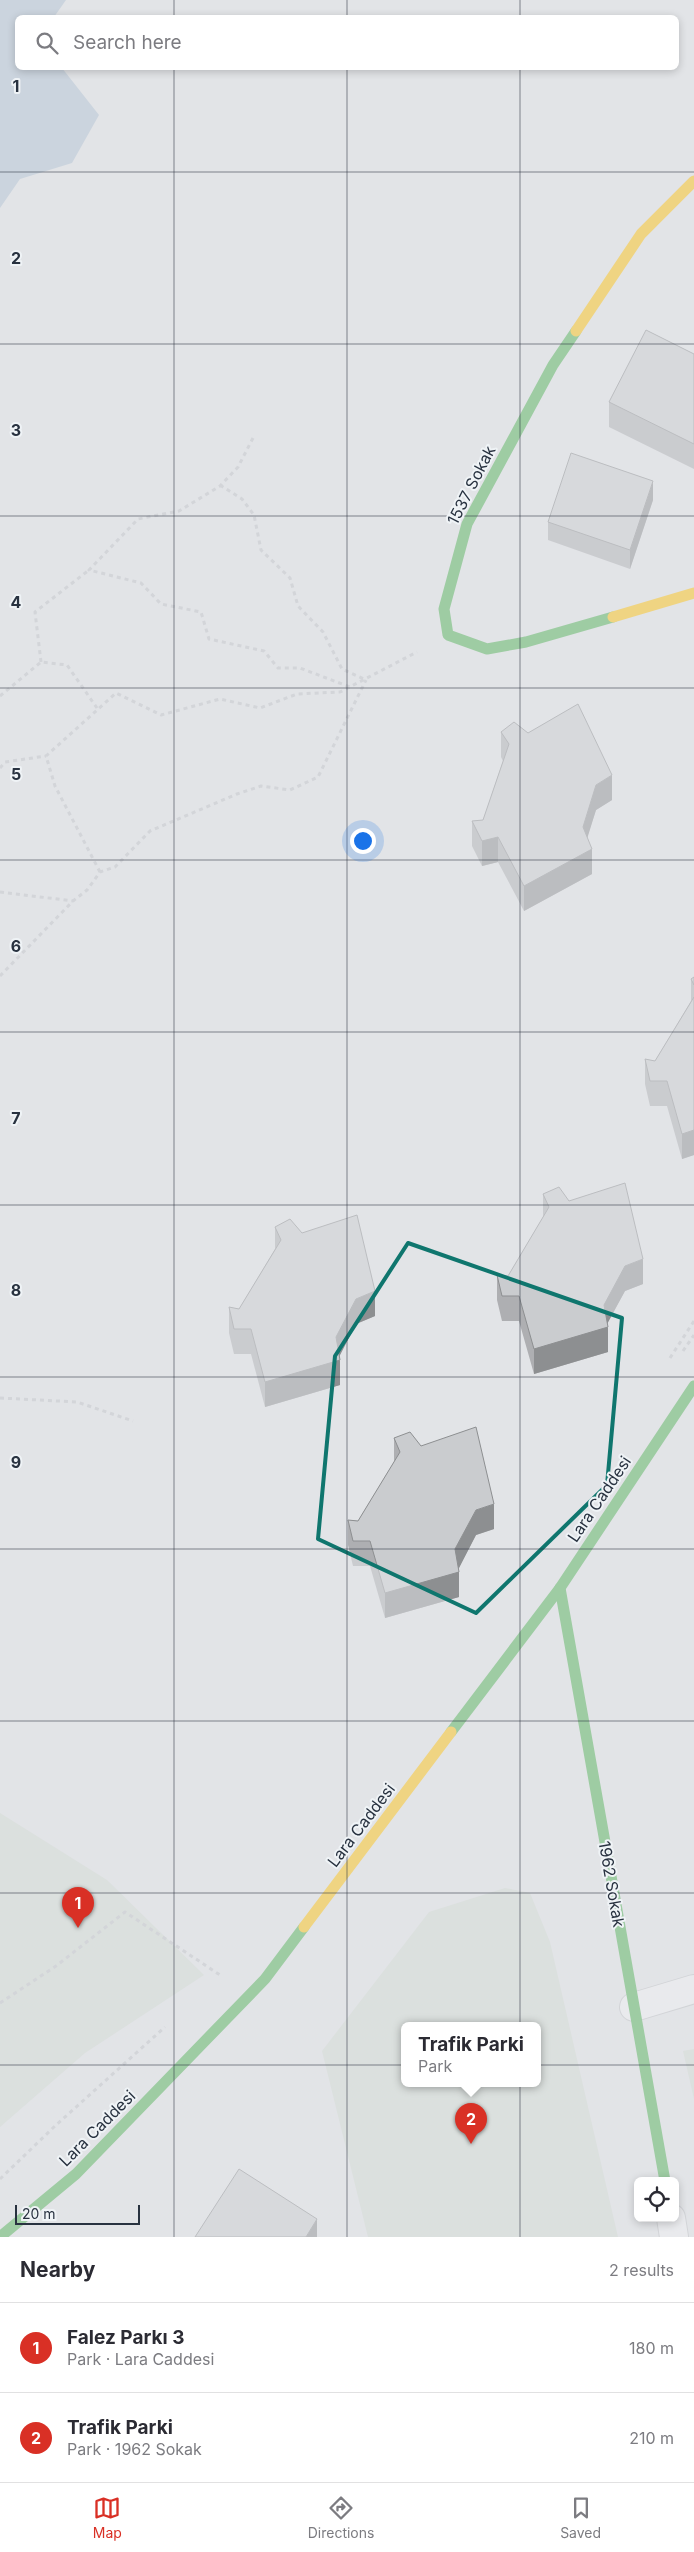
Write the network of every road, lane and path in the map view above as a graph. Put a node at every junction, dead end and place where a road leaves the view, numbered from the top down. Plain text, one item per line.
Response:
1 (694, 181) edge
2 (253, 438) dead end
3 (220, 485) junction
4 (89, 570) junction
5 (694, 594) edge
6 (448, 635) junction
7 (41, 662) junction
8 (367, 680) junction
9 (351, 687) junction
10 (0, 696) edge
11 (97, 708) junction
12 (46, 756) junction
13 (0, 768) edge
14 (100, 872) junction
15 (0, 892) edge
16 (73, 900) junction
17 (0, 976) edge
18 (694, 1321) edge
19 (667, 1362) dead end
20 (694, 1386) edge
21 (0, 1398) edge
22 (133, 1421) dead end
23 (560, 1588) junction
24 (216, 1983) dead end
25 (694, 1989) edge
26 (0, 2003) edge
27 (634, 2007) junction
28 (172, 2021) dead end
29 (664, 2177) edge
30 (0, 2179) edge
31 (672, 2222) edge
32 (0, 2237) edge
33 (674, 2237) edge

1 - 6 street, 1537 Sokak
2 - 3 path
3 - 4 path
3 - 8 path
4 - 7 path
4 - 9 path
5 - 6 street
6 - 8 path
7 - 10 path
7 - 11 path
8 - 9 path
8 - 14 path
9 - 11 path
11 - 12 path
12 - 13 path
12 - 14 path
14 - 16 path
15 - 16 path
16 - 17 path
18 - 19 path
20 - 23 street, Lara Caddesi
21 - 22 path
23 - 27 street, 1962 Sokak
23 - 32 street, Lara Caddesi
24 - 26 path
25 - 27 street
27 - 29 street, 1962 Sokak
28 - 30 path
31 - 33 street

